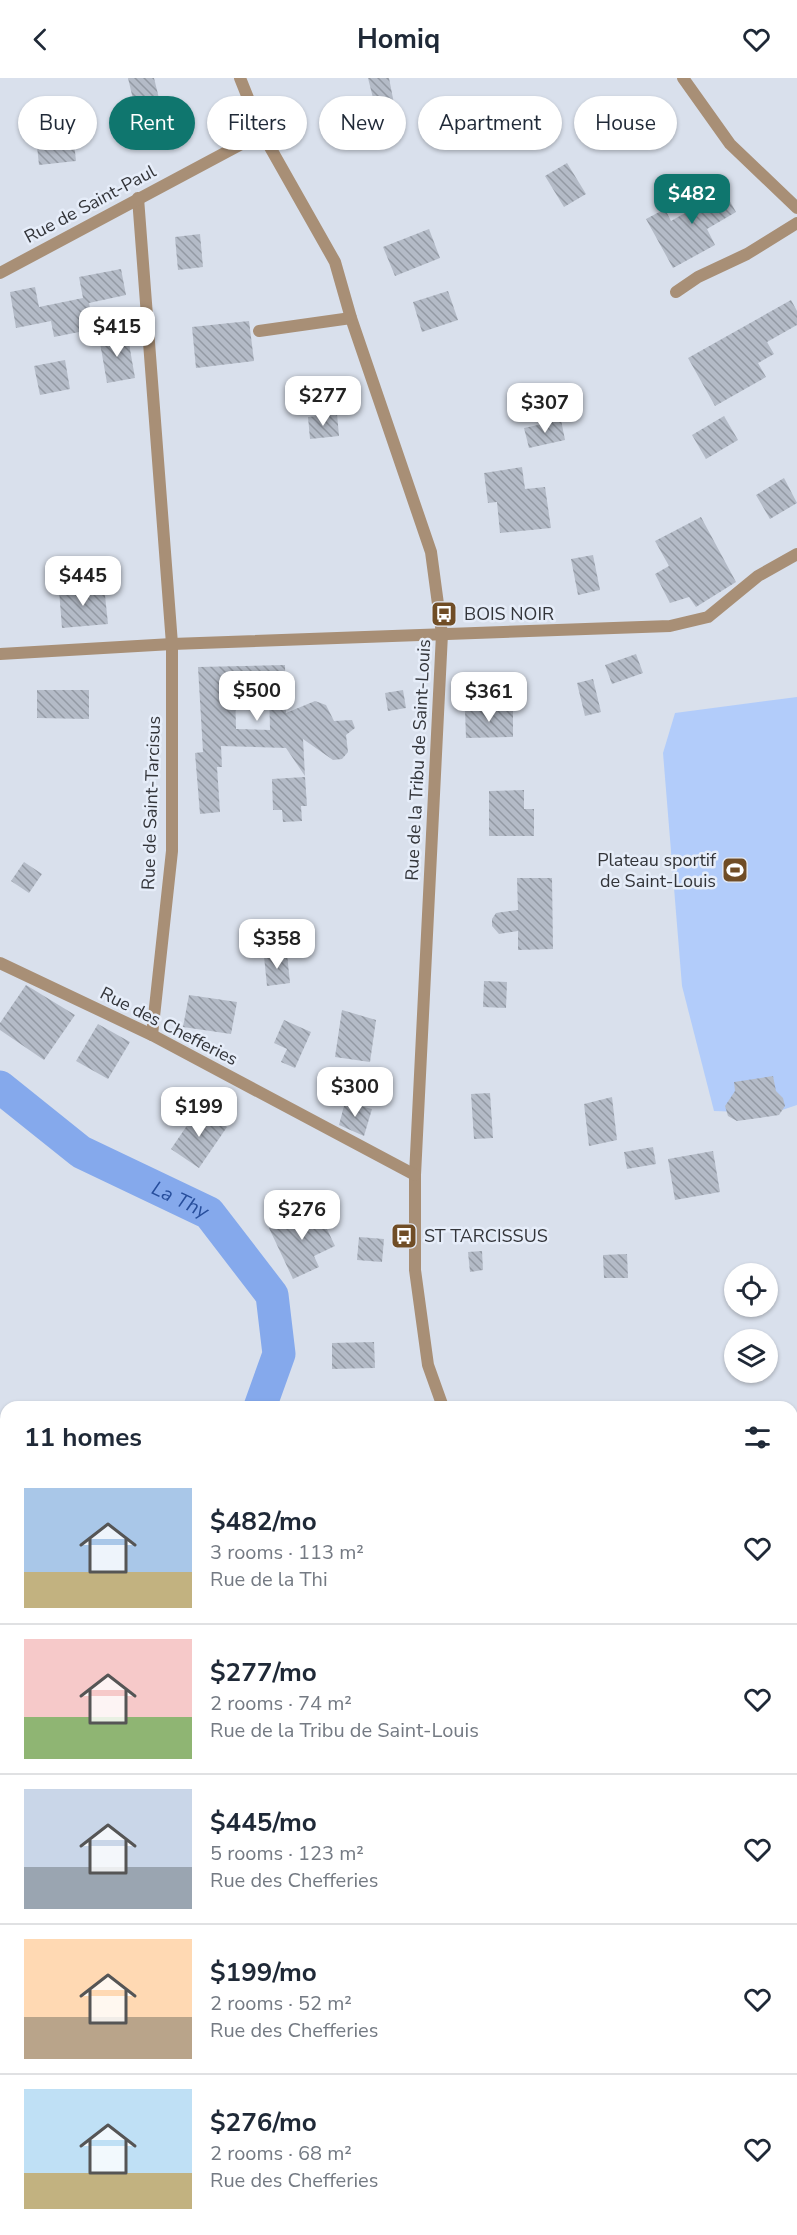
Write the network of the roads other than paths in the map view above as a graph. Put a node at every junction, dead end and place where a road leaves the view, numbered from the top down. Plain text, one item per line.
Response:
1 (240, 78) edge
2 (683, 78) edge
3 (247, 96) edge
4 (230, 150) edge
5 (272, 150) edge
6 (138, 198) junction
7 (797, 208) edge
8 (797, 223) edge
9 (0, 273) edge
10 (676, 292) dead end
11 (351, 318) junction
12 (259, 331) dead end
13 (797, 554) edge
14 (442, 634) junction
15 (172, 644) junction
16 (0, 654) edge
17 (0, 963) edge
18 (152, 1035) junction
19 (416, 1175) junction
20 (441, 1401) edge

1 - 3 street, Rue de la Tribu de Saint-Louis
2 - 7 street
4 - 6 street, Rue de Saint-Paul
5 - 11 street, Rue de la Tribu de Saint-Louis
6 - 9 street, Rue de Saint-Paul
6 - 15 street, Rue de Saint-Tarcisus
8 - 10 street
11 - 12 street
11 - 14 street, Rue de la Tribu de Saint-Louis
13 - 14 street
14 - 15 street
14 - 19 street, Rue de la Tribu de Saint-Louis
15 - 16 street
15 - 18 street, Rue de Saint-Tarcisus
17 - 18 street, Rue des Chefferies
18 - 19 street, Rue des Chefferies
19 - 20 street, Rue de la Tribu de Saint-Louis

